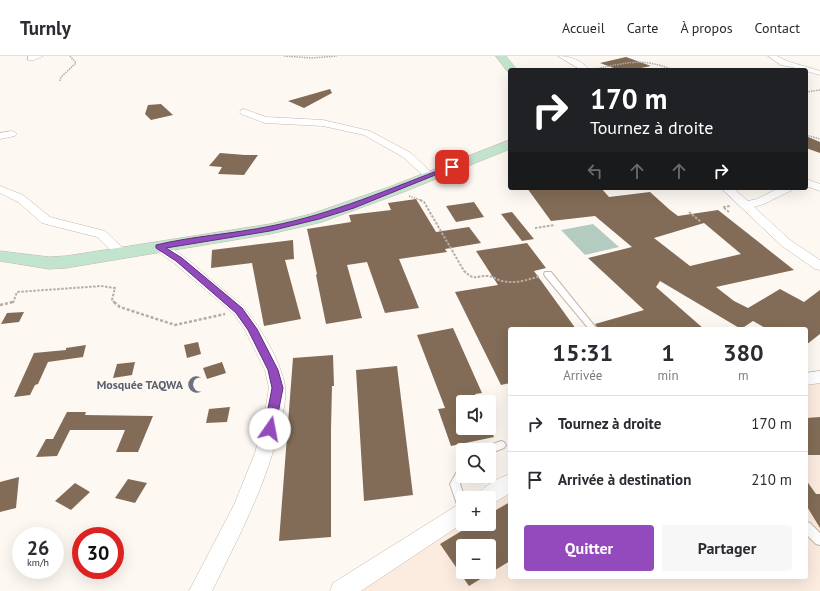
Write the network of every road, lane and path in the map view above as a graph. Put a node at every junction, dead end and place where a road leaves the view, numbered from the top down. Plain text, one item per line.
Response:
1 (70, 56) edge
2 (284, 56) edge
3 (337, 56) edge
4 (501, 56) edge
5 (562, 56) edge
6 (772, 56) edge
7 (820, 63) edge
8 (510, 68) edge
9 (584, 68) edge
10 (605, 68) edge
11 (668, 68) edge
12 (801, 68) joint
13 (808, 70) edge
14 (820, 73) edge
15 (60, 81) dead end
16 (820, 88) edge
17 (808, 91) edge
18 (244, 112) dead end
19 (12, 134) dead end
20 (808, 135) edge
21 (0, 136) edge
22 (820, 139) edge
23 (508, 145) edge
24 (430, 176) junction
25 (808, 183) edge
26 (820, 188) edge
27 (0, 189) edge
28 (395, 190) junction
29 (729, 190) edge
30 (784, 190) edge
31 (745, 205) junction
32 (689, 212) dead end
33 (701, 222) dead end
34 (555, 225) dead end
35 (535, 228) dead end
36 (159, 246) junction
37 (121, 252) junction
38 (0, 256) edge
39 (820, 266) edge
40 (548, 274) joint
41 (0, 305) edge
42 (239, 310) junction
43 (591, 327) edge
44 (820, 377) edge
45 (808, 379) edge
46 (501, 445) dead end
47 (496, 447) edge
48 (508, 483) edge
49 (496, 491) edge
50 (456, 517) edge
51 (808, 529) edge
52 (820, 540) edge
53 (200, 591) edge
54 (341, 591) edge

1 - 15 path
2 - 3 path
4 - 8 street
5 - 9 street
6 - 12 street
7 - 12 street
10 - 11 path
13 - 14 street
16 - 17 path
18 - 24 street
19 - 21 street
20 - 22 path
23 - 24 street
24 - 28 street
25 - 26 street
27 - 37 street
28 - 36 street
28 - 40 path
29 - 31 street
30 - 31 street
31 - 39 street
32 - 33 path
34 - 35 path
36 - 37 street
36 - 42 street
37 - 38 street
40 - 43 lane
41 - 42 path
42 - 53 street
44 - 45 street
46 - 47 lane
48 - 49 street
50 - 54 street
51 - 52 lane

